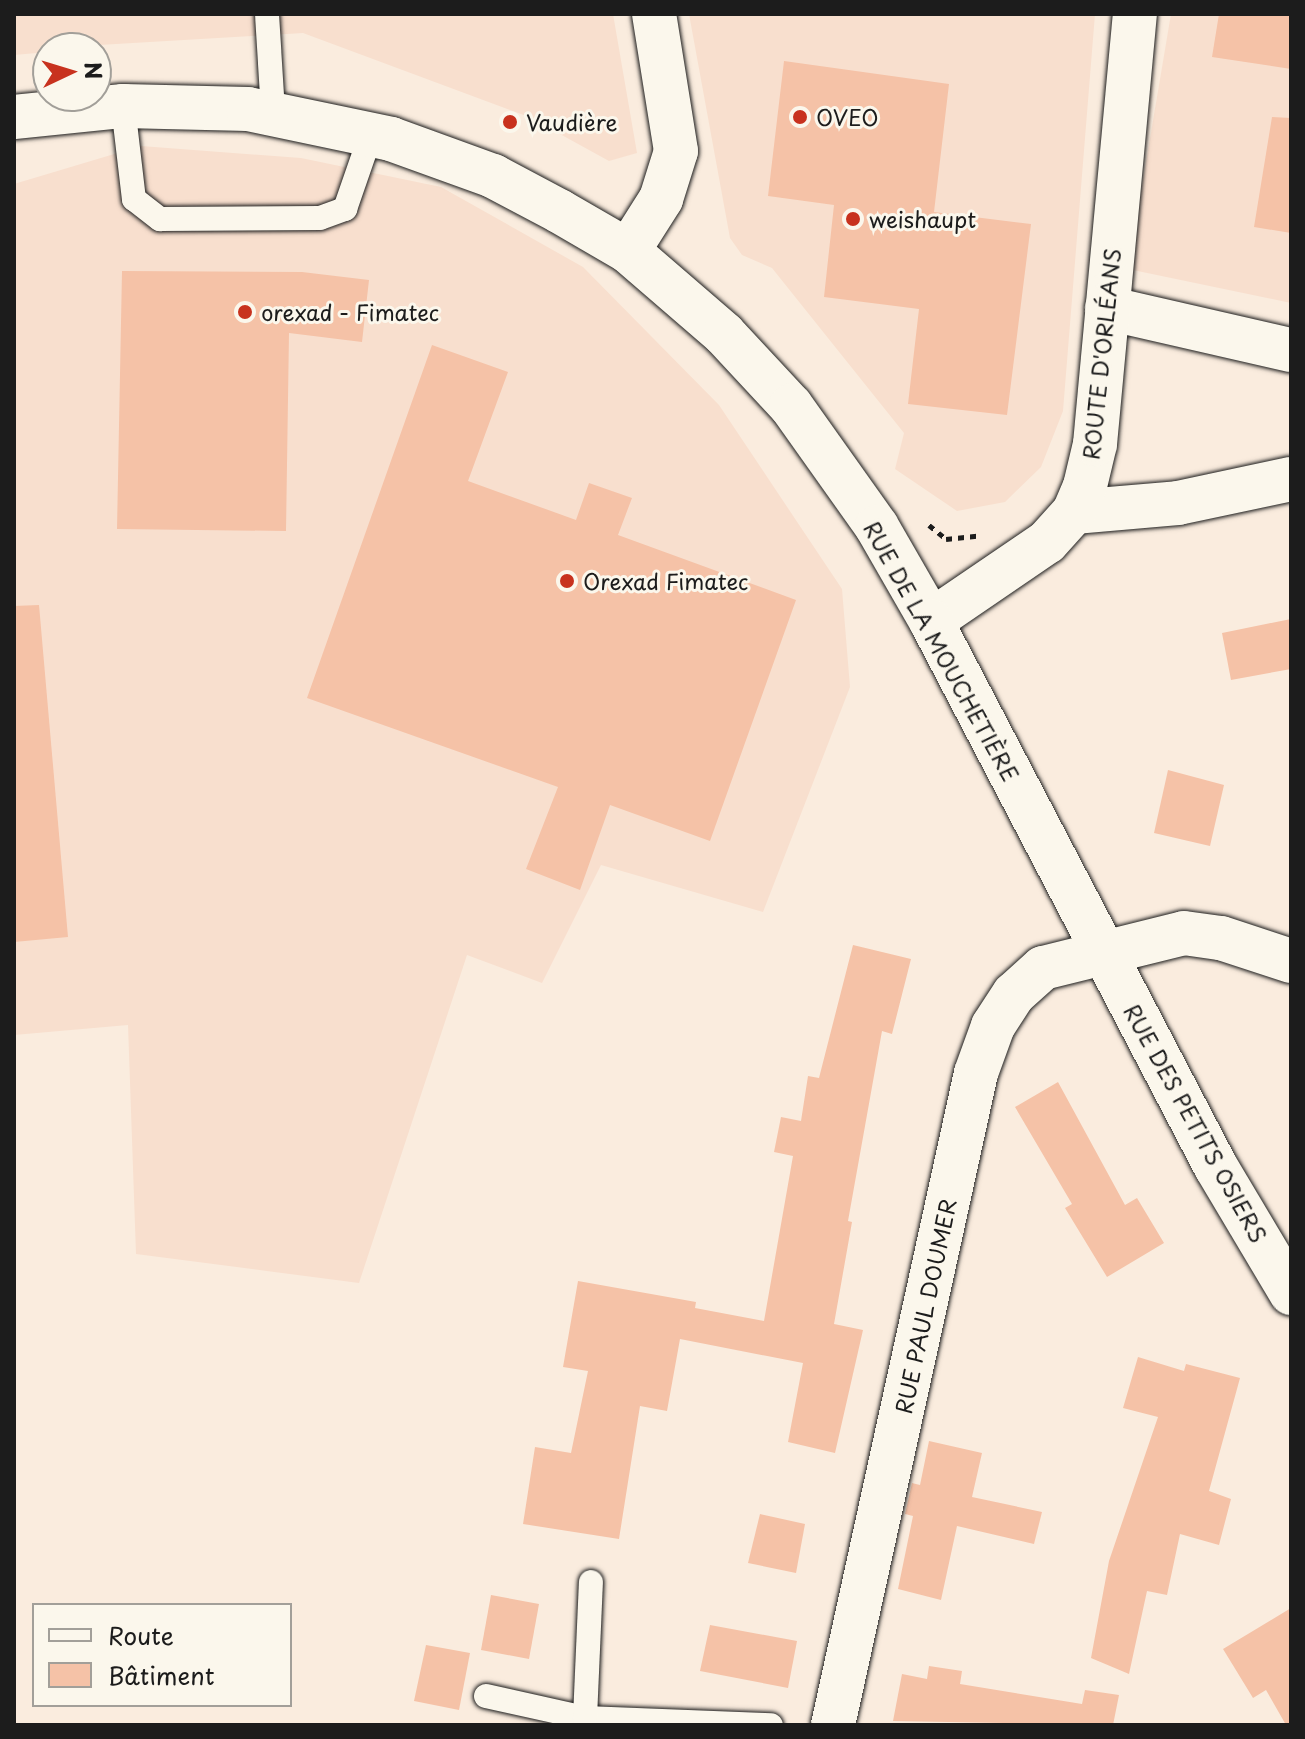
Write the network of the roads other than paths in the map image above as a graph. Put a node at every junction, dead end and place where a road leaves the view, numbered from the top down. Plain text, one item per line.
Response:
1 (267, 14) edge
2 (654, 14) edge
3 (1135, 14) edge
4 (123, 106) junction
5 (273, 113) junction
6 (14, 117) edge
7 (371, 134) junction
8 (628, 251) junction
9 (1107, 308) junction
10 (1291, 350) edge
11 (1291, 479) edge
12 (1074, 512) junction
13 (931, 621) junction
14 (1104, 953) junction
15 (1291, 961) edge
16 (1291, 1293) edge
17 (591, 1582) dead end
18 (486, 1696) dead end
19 (585, 1718) junction
20 (771, 1725) edge
21 (833, 1725) edge

1 - 5 lane
2 - 8 street
3 - 9 street, ROUTE D'ORLÉANS
4 - 5 street, RUE DE LA MOUCHETIÈRE
4 - 6 street, RUE DE LA MOUCHETIÈRE
4 - 7 lane
5 - 7 street, RUE DE LA MOUCHETIÈRE
7 - 8 street, RUE DE LA MOUCHETIÈRE
8 - 13 street, RUE DE LA MOUCHETIÈRE
9 - 10 street
9 - 12 street, ROUTE D'ORLÉANS
11 - 12 street
12 - 13 street, ROUTE D'ORLÉANS
13 - 14 street, RUE DE LA MOUCHETIÈRE
14 - 15 street, RUE PAUL DOUMER
14 - 16 street, RUE DES PETITS OSIERS
14 - 21 street, RUE PAUL DOUMER
17 - 19 lane
18 - 19 lane
19 - 20 lane

